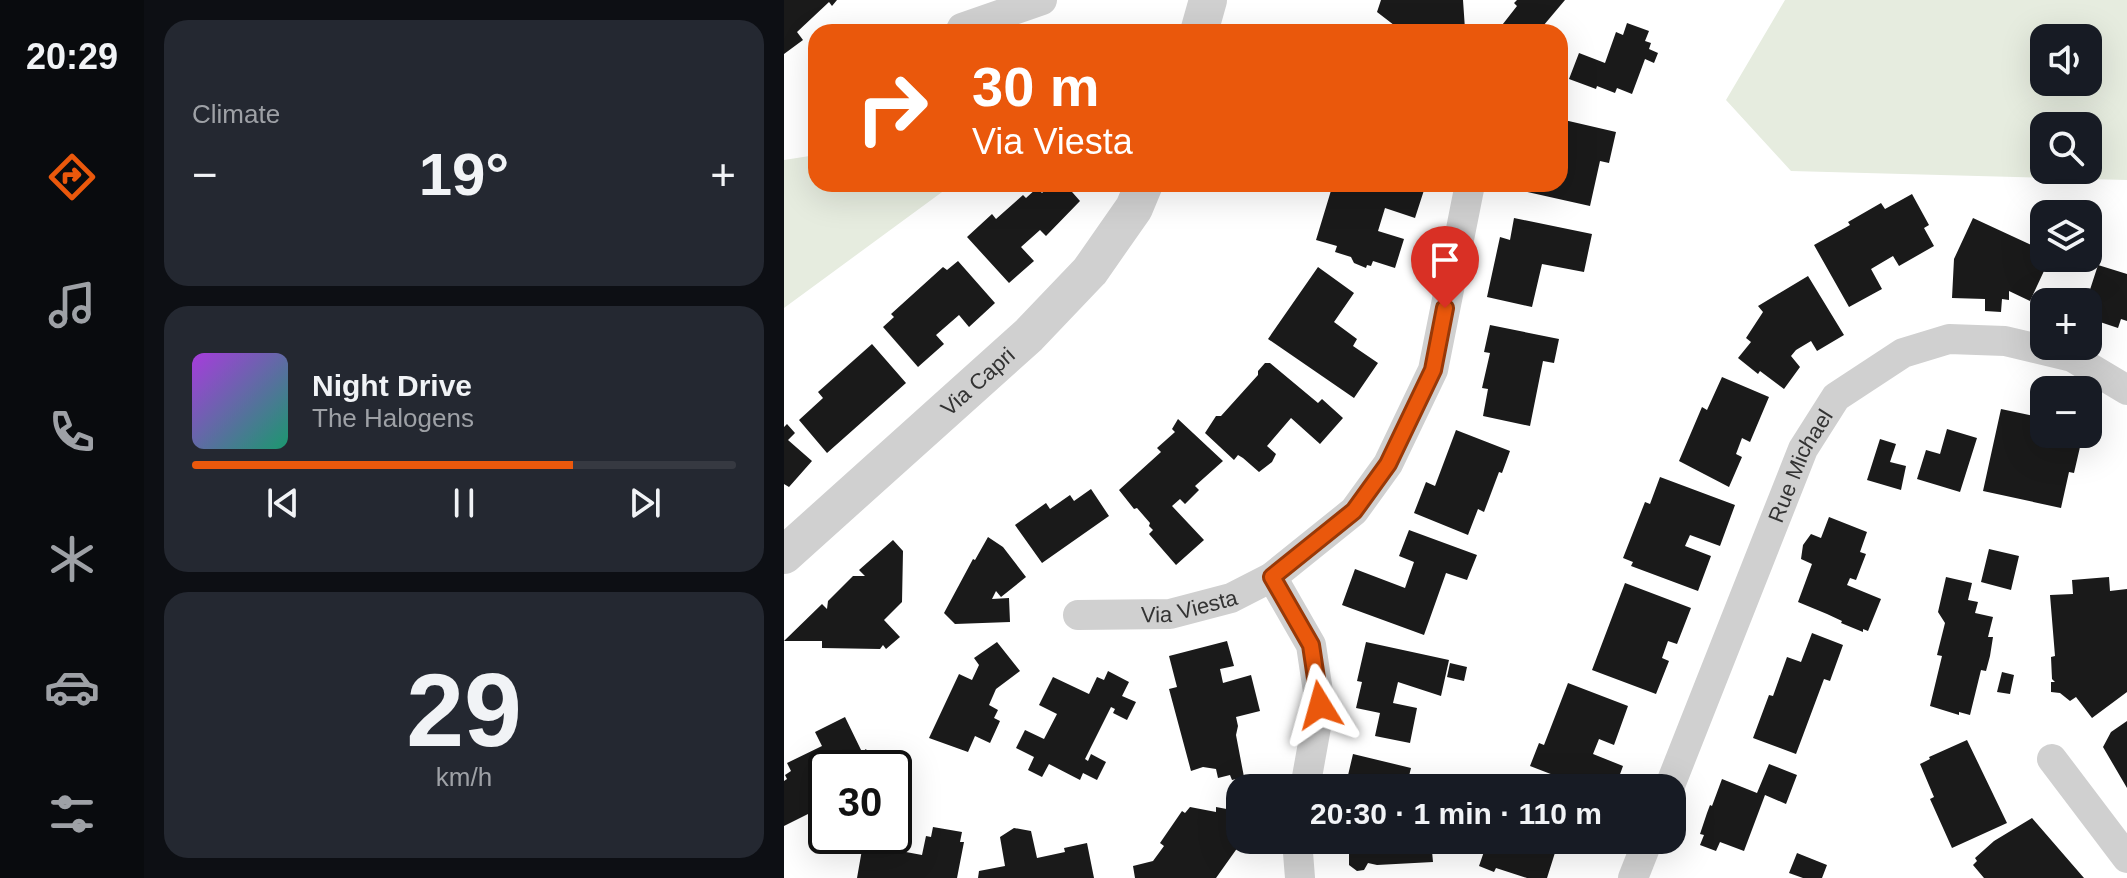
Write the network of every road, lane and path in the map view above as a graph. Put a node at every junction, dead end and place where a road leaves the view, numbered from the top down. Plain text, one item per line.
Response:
1 (1042, 0) edge
2 (1208, 0) edge
3 (973, 24) edge
4 (1201, 24) edge
5 (1141, 192) edge
6 (1468, 192) edge
7 (2127, 390) edge
8 (784, 555) edge
9 (1272, 577) junction
10 (1078, 615) dead end
11 (2052, 759) dead end
12 (1308, 774) edge
13 (1675, 774) edge
14 (1298, 854) edge
15 (1642, 854) edge
16 (2127, 858) edge
17 (1300, 878) edge
18 (1633, 878) edge

1 - 3 street
2 - 4 street
5 - 8 street, Via Capri
6 - 9 street, Via Viesta
7 - 13 street, Rue Michael
9 - 10 street, Via Viesta
9 - 12 street
11 - 16 street
14 - 17 street
15 - 18 street

